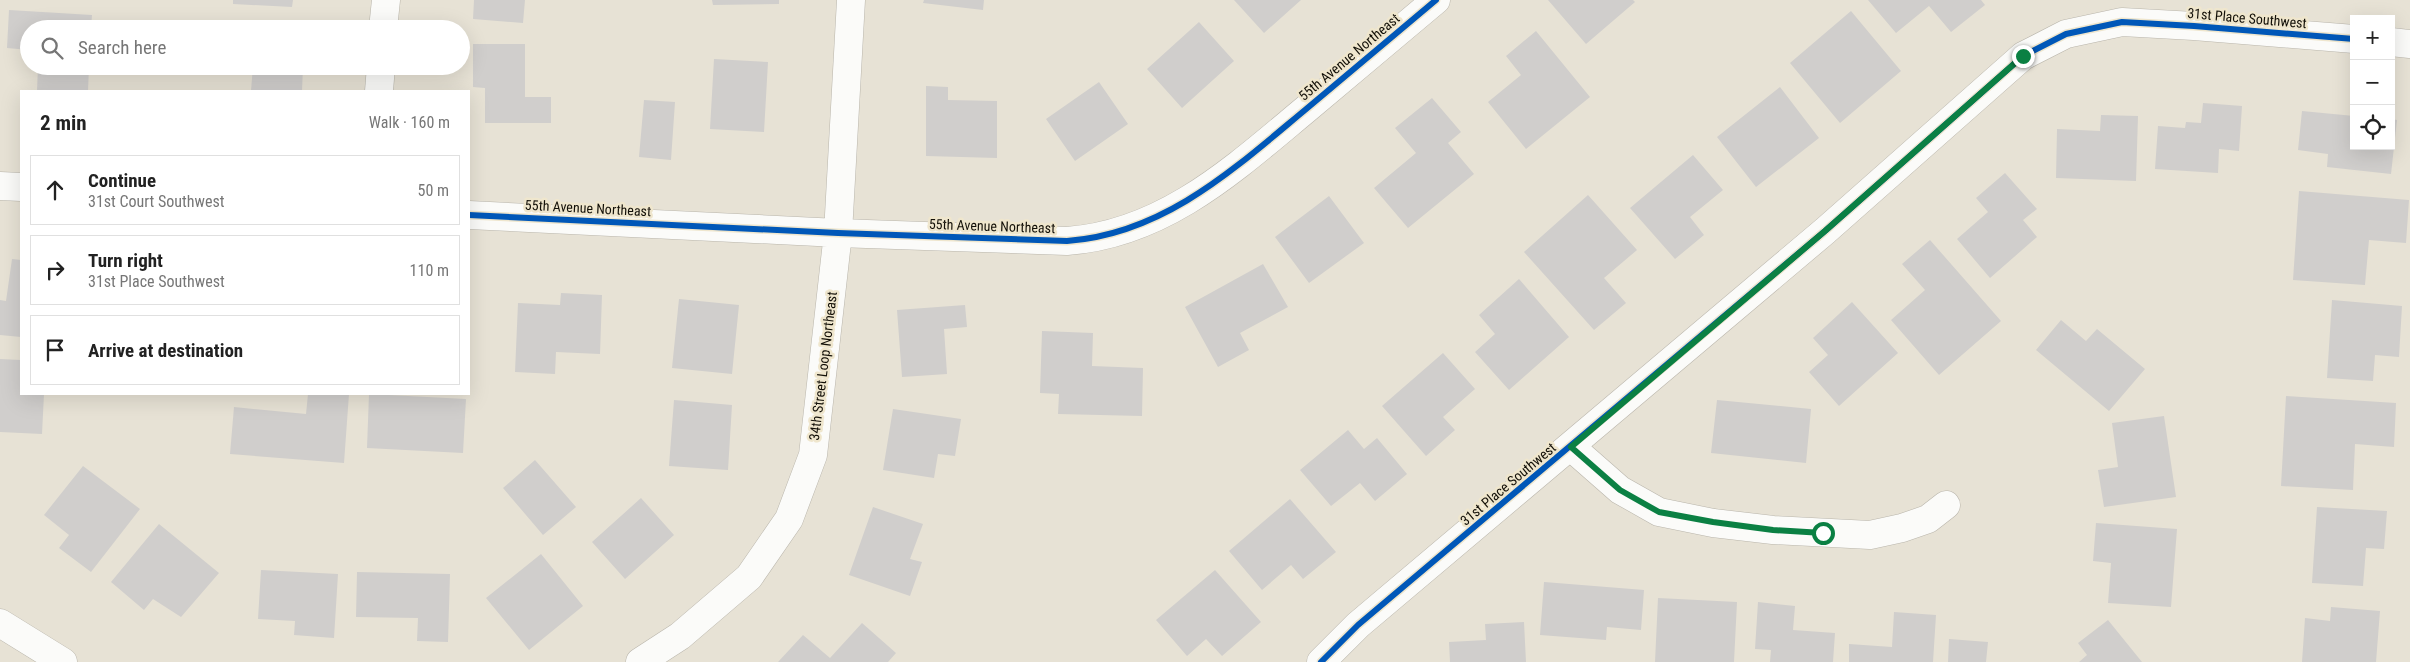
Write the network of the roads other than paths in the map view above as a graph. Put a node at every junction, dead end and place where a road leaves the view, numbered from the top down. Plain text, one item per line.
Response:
1 (386, 0) edge
2 (851, 0) edge
3 (1436, 0) edge
4 (384, 20) edge
5 (2350, 39) edge
6 (2395, 42) edge
7 (2410, 44) edge
8 (380, 75) edge
9 (379, 90) edge
10 (0, 186) edge
11 (20, 187) edge
12 (470, 215) edge
13 (838, 233) junction
14 (1571, 447) junction
15 (1946, 505) dead end
16 (0, 623) edge
17 (63, 662) edge
18 (640, 662) edge
19 (1321, 662) edge

1 - 4 street
2 - 13 street, 34th Street Loop Northeast
3 - 13 street, 55th Avenue Northeast
5 - 14 street, 31st Place Southwest
6 - 7 street
8 - 9 street
10 - 11 street
12 - 13 street, 55th Avenue Northeast
13 - 18 street, 34th Street Loop Northeast
14 - 15 street
14 - 19 street, 31st Place Southwest
16 - 17 street

